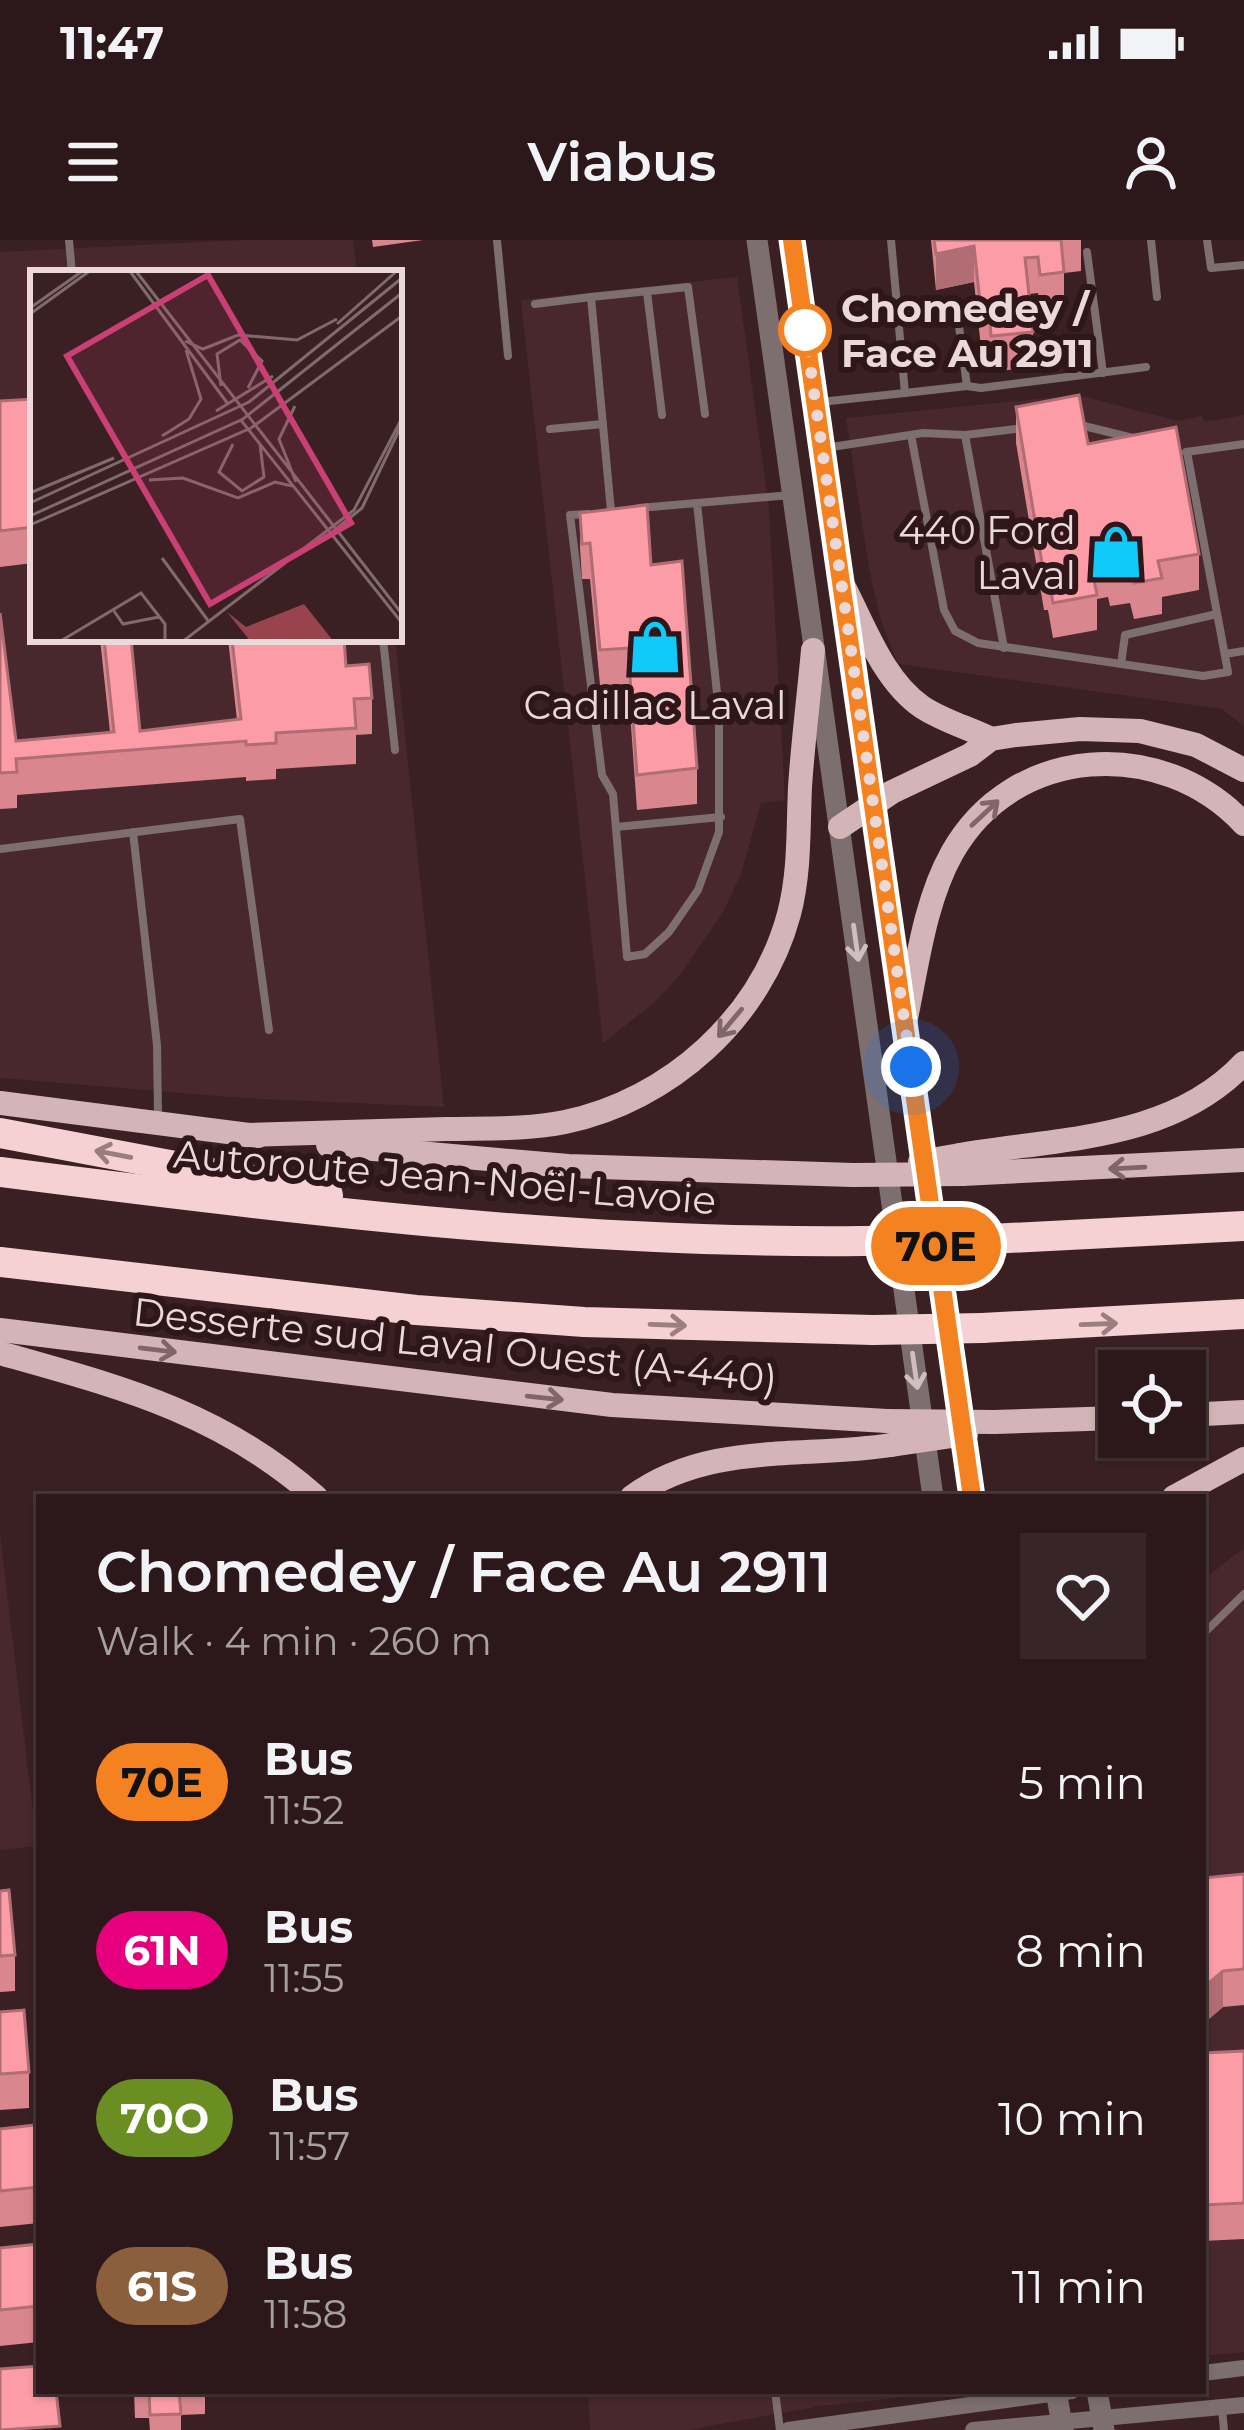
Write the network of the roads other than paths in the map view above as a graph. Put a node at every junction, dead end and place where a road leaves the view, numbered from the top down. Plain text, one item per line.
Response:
1 (69, 240) edge
2 (496, 240) edge
3 (757, 240) edge
4 (793, 240) edge
5 (891, 240) edge
6 (1151, 240) edge
7 (1208, 240) edge
8 (1087, 252) dead end
9 (1244, 265) edge
10 (73, 270) edge
11 (647, 292) junction
12 (1157, 297) dead end
13 (591, 298) junction
14 (535, 304) dead end
15 (897, 309) junction
16 (508, 356) dead end
17 (1146, 367) dead end
18 (1102, 373) junction
19 (968, 386) junction
20 (905, 393) junction
21 (816, 403) junction
22 (705, 414) dead end
23 (662, 415) dead end
24 (603, 424) junction
25 (1061, 425) edge
26 (1042, 427) edge
27 (550, 429) dead end
28 (910, 435) junction
29 (965, 435) junction
30 (1146, 441) edge
31 (1244, 444) edge
32 (1167, 447) edge
33 (823, 449) junction
34 (1187, 452) junction
35 (792, 495) junction
36 (697, 503) junction
37 (611, 511) junction
38 (844, 587) junction
39 (1217, 614) junction
40 (383, 642) edge
41 (1004, 648) junction
42 (813, 650) junction
43 (1244, 651) edge
44 (1225, 654) junction
45 (1121, 664) junction
46 (991, 740) junction
47 (395, 750) dead end
48 (1244, 770) edge
49 (873, 804) junction
50 (721, 818) junction
51 (1244, 824) edge
52 (616, 827) junction
53 (840, 827) junction
54 (133, 832) junction
55 (0, 849) edge
56 (905, 1023) junction
57 (269, 1030) dead end
58 (1244, 1063) edge
59 (0, 1103) edge
60 (157, 1124) junction
61 (0, 1133) edge
62 (244, 1135) junction
63 (1244, 1160) edge
64 (961, 1164) junction
65 (0, 1172) edge
66 (1244, 1226) edge
67 (517, 1230) junction
68 (0, 1262) edge
69 (1244, 1314) edge
70 (0, 1330) edge
71 (0, 1353) edge
72 (1244, 1412) edge
73 (1206, 1414) edge
74 (1098, 1419) edge
75 (889, 1433) junction
76 (1244, 1459) edge
77 (312, 1494) edge
78 (637, 1494) edge
79 (933, 1494) edge
80 (972, 1494) edge
81 (1179, 1494) edge
82 (1244, 1594) edge
83 (1206, 1631) edge
84 (1244, 2368) edge
85 (1206, 2373) edge
86 (777, 2394) edge
87 (1041, 2394) edge
88 (1062, 2394) edge
89 (1098, 2394) edge
90 (1244, 2405) edge
91 (1222, 2408) junction
92 (1103, 2424) edge
93 (1062, 2425) edge
94 (849, 2426) edge
95 (784, 2430) edge
96 (973, 2430) edge
97 (1224, 2430) edge

1 - 10 lane
2 - 16 lane
3 - 35 street
4 - 21 street
5 - 15 lane
6 - 12 lane
7 - 9 lane
8 - 18 lane
11 - 13 lane
11 - 22 lane
11 - 23 lane
13 - 14 lane
13 - 24 lane
15 - 19 lane
15 - 20 lane
17 - 18 lane
18 - 19 lane
19 - 20 lane
20 - 21 lane
21 - 33 street
24 - 27 lane
24 - 37 lane
25 - 30 lane
26 - 29 lane
28 - 29 lane
28 - 33 lane
28 - 41 lane
29 - 41 lane
31 - 34 lane
32 - 34 lane
33 - 38 street
34 - 39 lane
35 - 36 lane
35 - 42 street
36 - 37 lane
36 - 50 lane
37 - 52 lane
38 - 46 main road
38 - 49 street
39 - 44 lane
39 - 45 lane
40 - 47 lane
41 - 45 lane
42 - 53 street
42 -> 62 main road
43 - 44 lane
44 - 45 lane
46 - 48 main road
46 - 49 main road
49 - 53 main road
49 - 56 street
50 - 52 lane
50 - 52 lane
56 -> 51 main road
53 -> 79 street
54 - 55 lane
54 - 57 lane
54 - 60 lane
56 - 80 street
58 - 64 main road
59 - 60 main road
60 - 62 main road
67 -> 61 highway
62 - 64 main road, bridge
63 -> 64 main road
65 - 67 highway, Autoroute Jean-Noël-Lavoie
66 - 67 highway, Autoroute Jean-Noël-Lavoie, bridge
68 -> 69 highway, bridge
70 -> 75 main road, Desserte sud Laval Ouest (A-440)
71 - 77 main road
72 - 73 main road
74 - 75 main road, bridge
75 - 78 main road
76 - 81 main road
82 - 83 lane
84 - 85 street
86 - 95 lane
87 - 94 street
88 - 93 street
89 - 92 street
90 - 91 street
91 - 92 street
91 - 97 lane
92 - 93 street
93 - 96 street
94 - 95 street

